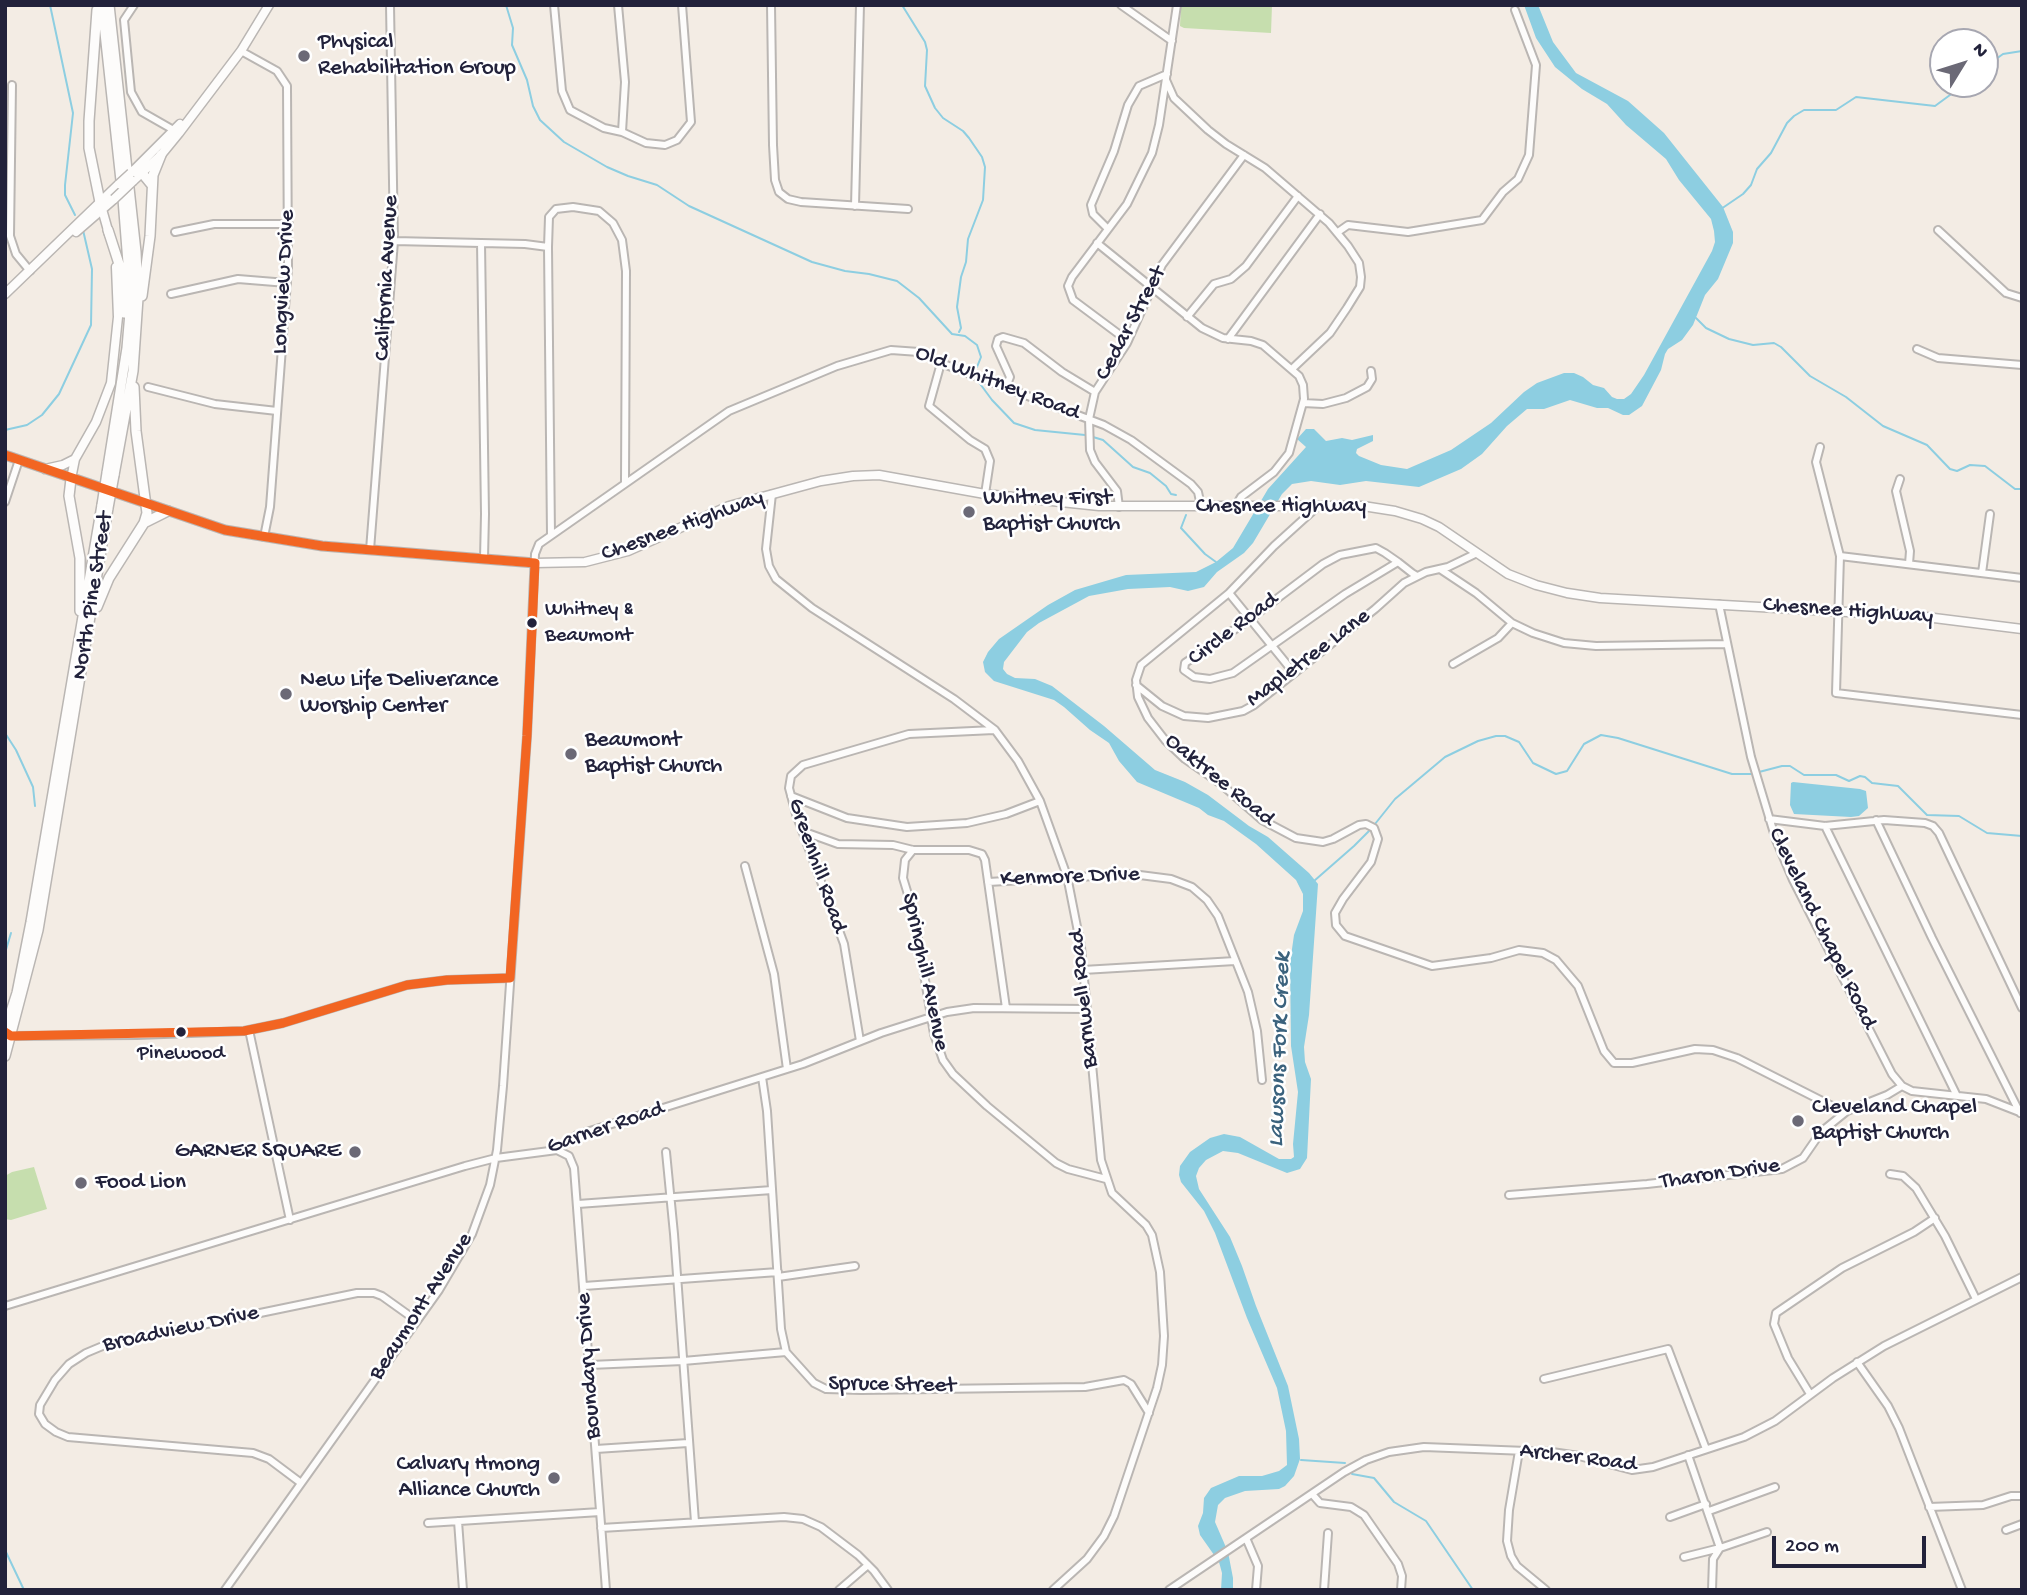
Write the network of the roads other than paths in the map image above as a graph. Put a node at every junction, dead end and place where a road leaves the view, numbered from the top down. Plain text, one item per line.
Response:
1 (99, 5) edge
2 (109, 5) edge
3 (134, 5) edge
4 (269, 5) edge
5 (390, 5) edge
6 (554, 5) edge
7 (618, 5) edge
8 (682, 5) edge
9 (771, 5) edge
10 (860, 5) edge
11 (1121, 5) edge
12 (1177, 5) edge
13 (1515, 10) dead end
14 (1172, 41) junction
15 (241, 51) junction
16 (1166, 77) junction
17 (12, 85) dead end
18 (177, 131) junction
19 (622, 132) junction
20 (160, 155) junction
21 (1244, 156) junction
22 (135, 174) junction
23 (152, 186) junction
24 (1298, 196) junction
25 (101, 206) junction
26 (855, 206) junction
27 (908, 209) dead end
28 (1320, 215) junction
29 (90, 222) junction
30 (289, 224) junction
31 (107, 227) junction
32 (1108, 229) junction
33 (1938, 230) dead end
34 (175, 232) dead end
35 (1338, 232) junction
36 (394, 241) junction
37 (481, 243) junction
38 (1097, 243) junction
39 (548, 247) junction
40 (54, 249) junction
41 (30, 271) junction
42 (287, 283) junction
43 (1150, 287) junction
44 (5, 294) edge
45 (172, 294) dead end
46 (2022, 298) edge
47 (1186, 317) junction
48 (138, 322) junction
49 (127, 339) junction
50 (1228, 339) junction
51 (1128, 341) junction
52 (1917, 349) dead end
53 (941, 363) junction
54 (2022, 365) edge
55 (1293, 368) junction
56 (133, 371) junction
57 (1371, 371) dead end
58 (148, 387) dead end
59 (1006, 387) junction
60 (1095, 392) junction
61 (1303, 403) junction
62 (277, 411) junction
63 (1089, 419) junction
64 (1820, 447) dead end
65 (5, 455) edge
66 (19, 460) junction
67 (75, 460) junction
68 (44, 470) junction
69 (111, 474) junction
70 (1900, 478) dead end
71 (72, 479) junction
72 (625, 482) junction
73 (772, 494) junction
74 (985, 494) junction
75 (5, 502) edge
76 (145, 503) junction
77 (1236, 505) junction
78 (1201, 506) junction
79 (1119, 507) junction
80 (1312, 507) junction
81 (168, 511) junction
82 (1990, 514) dead end
83 (144, 523) junction
84 (551, 535) junction
85 (264, 537) junction
86 (370, 550) junction
87 (1477, 553) junction
88 (1840, 556) junction
89 (484, 558) junction
90 (1398, 562) junction
91 (535, 563) junction
92 (1909, 564) junction
93 (1440, 569) junction
94 (1982, 573) junction
95 (1417, 576) junction
96 (2022, 578) edge
97 (1229, 593) junction
98 (1719, 604) junction
99 (1838, 610) junction
100 (1250, 619) junction
101 (1512, 623) junction
102 (2022, 629) edge
103 (82, 645) junction
104 (1726, 645) junction
105 (1272, 646) junction
106 (1454, 664) dead end
107 (1294, 673) junction
108 (1136, 685) junction
109 (2022, 715) edge
110 (995, 730) junction
111 (791, 796) junction
112 (1040, 801) junction
113 (1769, 819) junction
114 (1876, 820) junction
115 (1825, 826) junction
116 (802, 831) junction
117 (913, 850) junction
118 (745, 866) dead end
119 (1068, 876) junction
120 (988, 882) junction
121 (1235, 961) junction
122 (1083, 970) junction
123 (510, 978) junction
124 (1006, 1008) junction
125 (2022, 1008) edge
126 (1087, 1009) junction
127 (932, 1016) junction
128 (248, 1030) junction
129 (7, 1034) edge
130 (860, 1041) junction
131 (5, 1056) edge
132 (788, 1069) junction
133 (762, 1077) junction
134 (1262, 1080) dead end
135 (1902, 1086) junction
136 (2022, 1095) edge
137 (1956, 1096) junction
138 (2012, 1097) junction
139 (1847, 1111) junction
140 (2021, 1113) edge
141 (557, 1150) junction
142 (666, 1153) dead end
143 (496, 1158) junction
144 (1890, 1174) dead end
145 (1106, 1179) junction
146 (772, 1190) junction
147 (1509, 1195) dead end
148 (671, 1196) junction
149 (578, 1204) junction
150 (1935, 1218) junction
151 (289, 1220) junction
152 (855, 1266) dead end
153 (778, 1274) junction
154 (2022, 1277) edge
155 (677, 1278) junction
156 (584, 1286) junction
157 (1976, 1299) junction
158 (5, 1306) edge
159 (417, 1321) junction
160 (786, 1352) junction
161 (683, 1361) junction
162 (1857, 1362) junction
163 (590, 1365) junction
164 (1544, 1379) dead end
165 (1810, 1394) junction
166 (1149, 1413) junction
167 (688, 1443) junction
168 (596, 1449) junction
169 (1706, 1449) junction
170 (1519, 1451) junction
171 (1688, 1455) junction
172 (301, 1483) junction
173 (1775, 1488) dead end
174 (1312, 1494) junction
175 (2022, 1496) edge
176 (1929, 1507) junction
177 (1707, 1508) junction
178 (600, 1512) junction
179 (1670, 1517) dead end
180 (457, 1521) junction
181 (695, 1522) junction
182 (428, 1523) dead end
183 (2022, 1524) edge
184 (601, 1528) junction
185 (2006, 1530) dead end
186 (1767, 1532) dead end
187 (1328, 1533) dead end
188 (1246, 1538) junction
189 (1720, 1548) junction
190 (1684, 1557) dead end
191 (868, 1564) junction
192 (225, 1590) edge
193 (463, 1590) edge
194 (606, 1590) edge
195 (839, 1590) edge
196 (888, 1590) edge
197 (1054, 1590) edge
198 (1169, 1590) edge
199 (1256, 1590) edge
200 (1324, 1590) edge
201 (1401, 1590) edge
202 (1546, 1590) edge
203 (1712, 1590) edge
204 (1962, 1590) edge

1 - 25 highway
1 - 49 highway, North Pine Street
2 - 48 highway, North Pine Street
3 - 18 street
4 - 15 main road
5 - 36 street, California Avenue
6 - 19 street
7 - 19 street
8 - 19 street
9 - 26 street
10 - 26 street
11 - 14 street
12 - 14 street
13 - 35 street
14 - 16 street
15 - 18 main road
15 - 30 street, Longview Drive
16 - 21 street
16 - 32 street
16 - 32 street
17 - 41 street
18 - 20 main road
18 - 22 main road
20 - 22 main road
20 - 23 highway
21 - 24 street
21 - 43 street, Cedar Street
22 - 23 highway
22 - 25 main road, bridge
23 - 48 highway
24 - 28 street
24 - 47 street
25 - 29 main road
25 - 31 main road
25 - 40 main road
26 - 27 street
28 - 35 street
28 - 50 street
29 - 31 main road
29 - 40 main road
30 - 34 street
30 - 42 street, Longview Drive
31 - 49 highway
31 - 67 main road
32 - 38 street
33 - 46 street
35 - 55 street
36 - 37 street
36 - 86 street, California Avenue
37 - 39 street
37 - 89 street
38 - 43 street
38 - 51 street
39 - 72 street
39 - 84 street
40 - 41 main road
41 - 44 main road
42 - 45 street
42 - 62 street, Longview Drive
43 - 47 street
43 - 51 street, Cedar Street
47 - 50 street
48 - 56 highway, North Pine Street
49 - 69 highway, North Pine Street
50 - 55 street
51 - 60 street, Cedar Street
52 - 54 street
53 - 59 street, Old Whitney Road
53 - 72 street, Old Whitney Road
53 - 74 street
55 - 61 street
56 - 69 highway, North Pine Street
56 - 76 highway
57 - 61 street
58 - 62 street
59 - 60 street
59 - 63 street, Old Whitney Road
60 - 63 street, Cedar Street
61 - 77 street
62 - 85 street, Longview Drive
63 - 78 street, Old Whitney Road
63 - 79 street, Cedar Street
64 - 88 street
65 - 66 main road, Chesnee Highway
66 - 68 main road, Chesnee Highway
66 - 75 street
67 - 68 main road
67 - 71 main road
68 - 71 main road, Chesnee Highway
69 - 103 highway, North Pine Street, bridge
70 - 92 street
71 - 76 main road, Chesnee Highway
71 - 103 highway
72 - 84 street, Old Whitney Road
73 - 74 main road, Chesnee Highway
73 - 91 main road, Chesnee Highway
73 - 110 street, Barnwell Road
74 - 79 main road, Chesnee Highway
76 - 81 main road, Chesnee Highway
76 - 83 highway
77 - 78 main road, Chesnee Highway
77 - 80 main road, Chesnee Highway
78 - 79 main road, Chesnee Highway
80 - 87 main road, Chesnee Highway
80 - 97 street
81 - 83 highway
81 - 85 main road, Chesnee Highway
82 - 94 street
83 - 103 highway
84 - 91 street, Old Whitney Road
85 - 86 main road, Chesnee Highway
86 - 89 main road, Chesnee Highway
87 - 93 street, Mapletree Lane
87 - 98 main road, Chesnee Highway
88 - 92 street
88 - 99 street
89 - 91 main road, Chesnee Highway
90 - 95 street, Circle Road
90 - 100 street, Circle Road
90 - 105 street, Circle Road
91 - 123 street, Beaumont Avenue
92 - 94 street
93 - 95 street, Mapletree Lane
93 - 101 street
94 - 96 street
95 - 107 street, Mapletree Lane
97 - 100 street
97 - 108 street
98 - 99 main road, Chesnee Highway
98 - 104 street, Cleveland Chapel Road
99 - 102 main road, Chesnee Highway
99 - 109 street
100 - 105 street
100 - 105 street, Circle Road
101 - 104 street
101 - 106 street
103 - 129 highway, North Pine Street
104 - 113 street, Cleveland Chapel Road
105 - 107 street
107 - 108 street, Mapletree Lane
108 - 139 street, Oaktree Road
110 - 111 street, Greenhill Road
110 - 112 street, Barnwell Road
111 - 112 street
111 - 116 street, Greenhill Road
112 - 119 street, Barnwell Road
113 - 115 street
113 - 135 street, Cleveland Chapel Road
114 - 115 street
114 - 125 street
114 - 138 street
115 - 137 street
116 - 117 street
116 - 130 street, Greenhill Road
117 - 120 street
117 - 127 street, Springhill Avenue
118 - 132 street
119 - 120 street, Kenmore Drive
119 - 121 street, Kenmore Drive
119 - 122 street, Barnwell Road
120 - 124 street
121 - 122 street
121 - 134 street, Kenmore Drive
122 - 126 street, Barnwell Road
123 - 128 street
123 - 143 street, Beaumont Avenue
124 - 126 street, Garner Road
124 - 127 street, Garner Road
126 - 145 street, Barnwell Road
127 - 130 street, Garner Road
127 - 145 street, Springhill Avenue
128 - 129 street
128 - 151 street
129 - 131 highway, North Pine Street
130 - 132 street, Garner Road
132 - 133 street, Garner Road
133 - 141 street, Garner Road
133 - 146 street
135 - 137 street
135 - 139 street, Tharon Drive
136 - 138 street
137 - 140 street
138 - 140 street
139 - 147 street, Tharon Drive
141 - 143 street, Garner Road
141 - 149 street, Boundary Drive
142 - 148 street
143 - 151 street, Garner Road
143 - 159 street, Beaumont Avenue
144 - 150 street
145 - 166 street, Barnwell Road
146 - 148 street
146 - 153 street
148 - 149 street
148 - 155 street
149 - 156 street, Boundary Drive
150 - 157 street
150 - 165 street
151 - 158 street, Garner Road
152 - 153 street
153 - 155 street
153 - 160 street
154 - 157 street, Archer Road
155 - 156 street
155 - 161 street
156 - 163 street, Boundary Drive
157 - 162 street, Archer Road
159 - 172 street, Beaumont Avenue
159 - 172 street, Broadview Drive
160 - 161 street
160 - 166 street, Spruce Street
161 - 163 street
161 - 167 street
162 - 165 street, Archer Road
162 - 176 street
163 - 168 street, Boundary Drive
164 - 169 street
165 - 169 street, Archer Road
166 - 197 street, Barnwell Road
167 - 168 street
167 - 181 street
168 - 178 street, Boundary Drive
169 - 171 street, Archer Road
170 - 171 street, Archer Road
170 - 174 street, Archer Road
170 - 202 street
171 - 177 street
172 - 192 street, Beaumont Avenue
173 - 177 street
174 - 188 street, Archer Road
174 - 201 street
175 - 176 street
176 - 204 street
177 - 179 street
177 - 189 street
178 - 180 street
178 - 184 street, Boundary Drive
180 - 182 street
180 - 193 street
181 - 184 street
181 - 191 street
183 - 185 street
184 - 194 street, Boundary Drive
186 - 189 street
187 - 200 street
188 - 198 street, Archer Road
188 - 199 street
189 - 190 street
189 - 203 street
191 - 195 street
191 - 196 street

